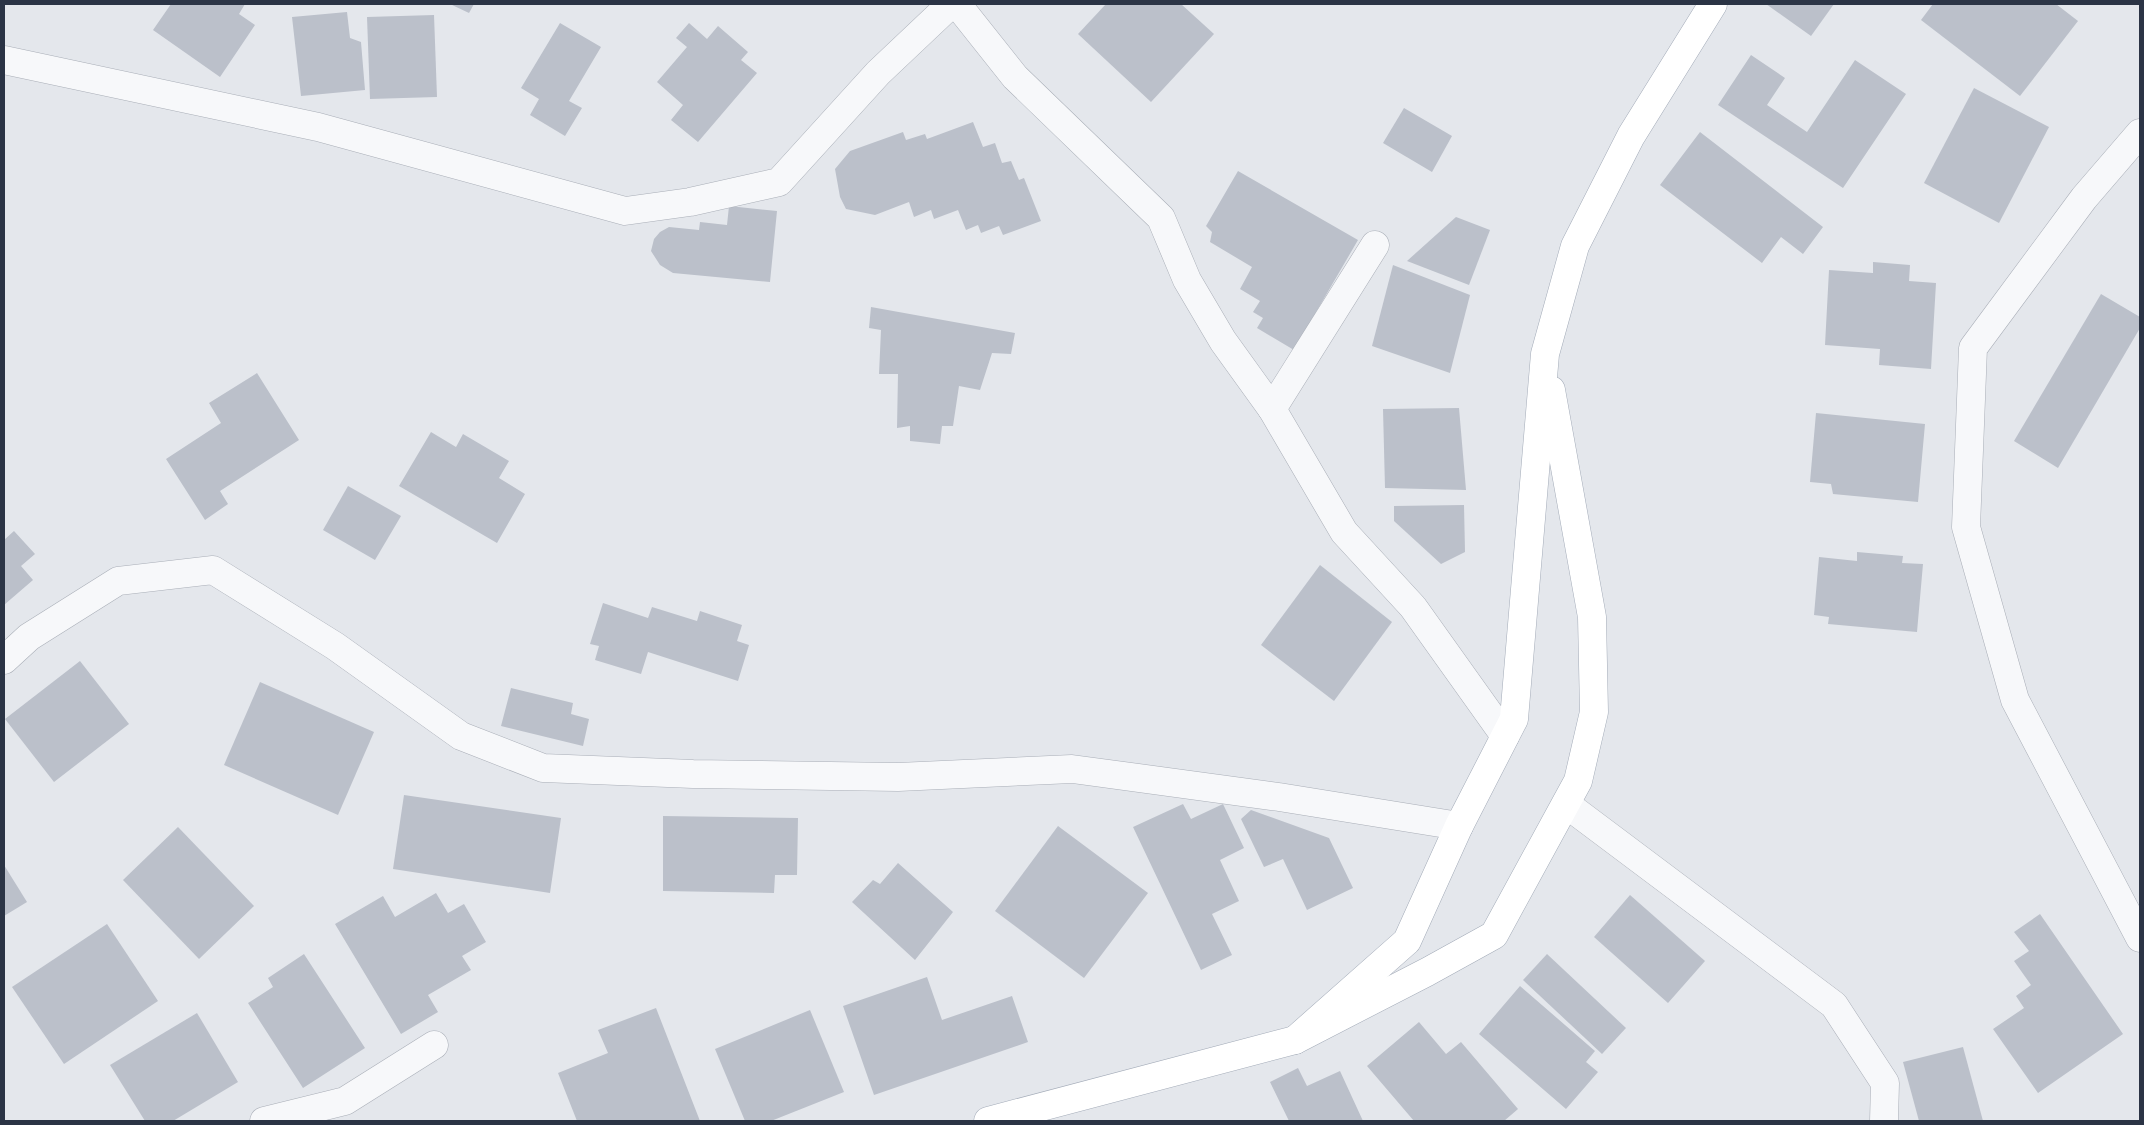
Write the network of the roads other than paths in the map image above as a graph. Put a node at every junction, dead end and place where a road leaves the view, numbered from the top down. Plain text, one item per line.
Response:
1 (951, 4) edge
2 (957, 4) edge
3 (1713, 4) edge
4 (4, 60) edge
5 (2140, 132) edge
6 (1375, 244) dead end
7 (1545, 354) junction
8 (1272, 409) junction
9 (4, 660) edge
10 (1505, 736) junction
11 (1566, 804) junction
12 (1459, 826) junction
13 (2140, 938) edge
14 (1295, 1040) junction
15 (434, 1045) dead end
16 (264, 1121) edge
17 (988, 1121) edge
18 (1884, 1121) edge

1 - 4 street
2 - 8 street
3 - 7 main road
5 - 13 street
6 - 8 street
7 - 10 main road
7 - 11 main road
8 - 10 street
9 - 12 street
10 - 12 main road
11 - 14 main road
11 - 18 street
12 - 14 main road
14 - 17 main road
15 - 16 street

